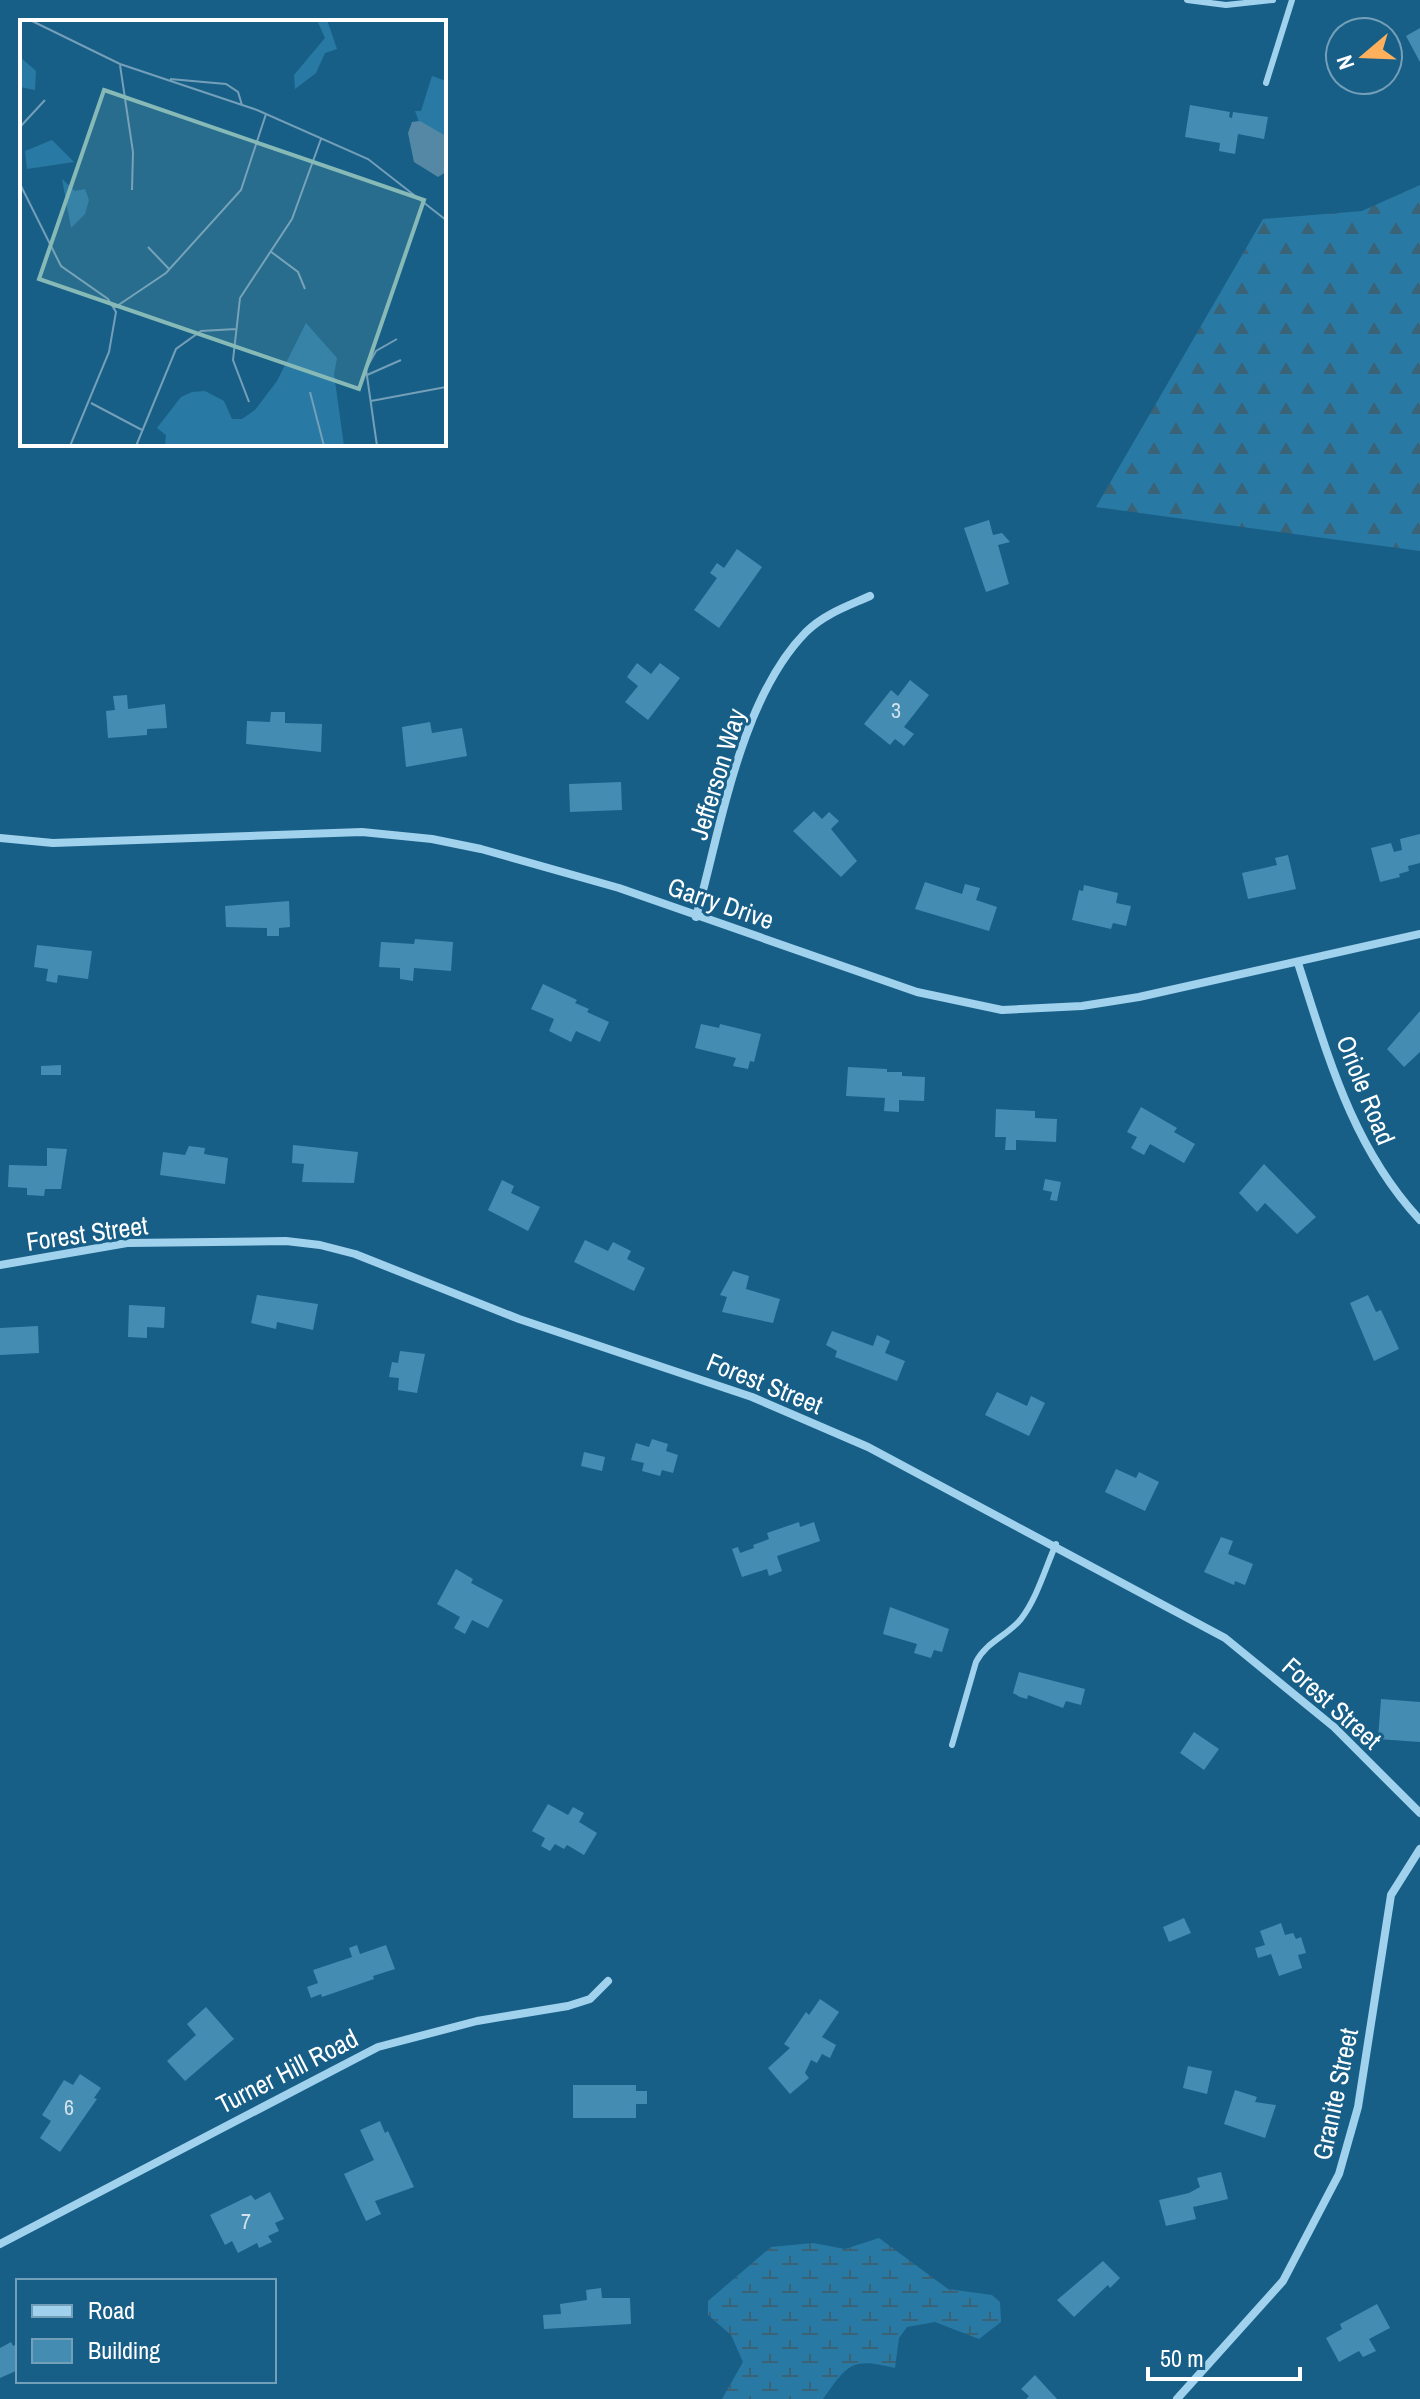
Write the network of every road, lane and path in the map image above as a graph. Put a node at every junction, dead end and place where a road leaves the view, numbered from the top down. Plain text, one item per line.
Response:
1 (1187, 0) edge
2 (1273, 0) edge
3 (1292, 0) edge
4 (1266, 83) dead end
5 (870, 596) dead end
6 (0, 838) edge
7 (696, 917) junction
8 (1420, 934) edge
9 (1298, 963) junction
10 (1420, 1220) edge
11 (0, 1265) edge
12 (1056, 1544) junction
13 (952, 1745) dead end
14 (1420, 1813) edge
15 (1420, 1849) edge
16 (608, 1981) dead end
17 (0, 2244) edge
18 (1177, 2399) edge

1 - 2 lane
3 - 4 lane
5 - 7 street, Jefferson Way
6 - 7 street, Garry Drive
7 - 9 street, Garry Drive
8 - 9 street, Garry Drive
9 - 10 street, Oriole Road
11 - 12 street, Forest Street
12 - 13 lane
12 - 14 street, Forest Street
15 - 18 street, Granite Street
16 - 17 street, Turner Hill Road

